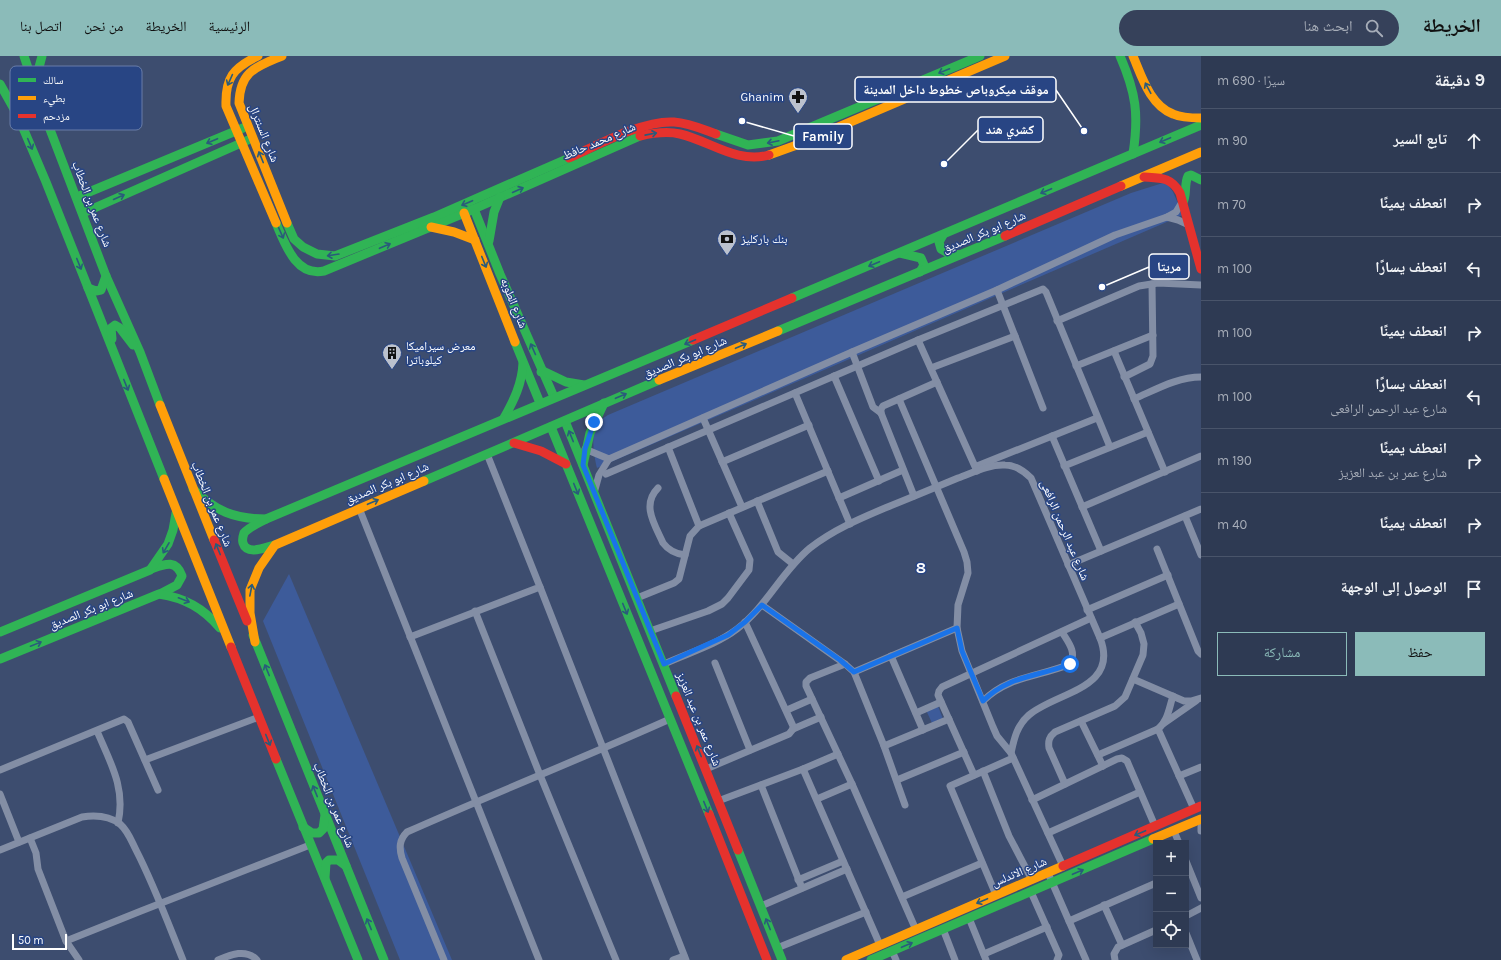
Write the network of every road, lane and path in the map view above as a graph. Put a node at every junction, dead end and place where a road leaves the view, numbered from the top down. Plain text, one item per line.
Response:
1 (24, 56) edge
2 (42, 56) edge
3 (258, 56) edge
4 (282, 56) edge
5 (980, 56) edge
6 (1005, 56) edge
7 (1120, 56) edge
8 (1133, 56) edge
9 (27, 66) edge
10 (40, 66) edge
11 (916, 82) junction
12 (0, 84) edge
13 (920, 92) junction
14 (0, 98) edge
15 (10, 102) edge
16 (10, 108) edge
17 (1201, 118) edge
18 (1201, 124) edge
19 (248, 126) junction
20 (24, 130) edge
21 (51, 130) edge
22 (237, 130) junction
23 (253, 138) junction
24 (242, 142) junction
25 (1201, 152) edge
26 (1133, 154) junction
27 (172, 157) junction
28 (178, 171) junction
29 (1142, 176) junction
30 (1201, 180) edge
31 (275, 193) junction
32 (77, 197) junction
33 (264, 197) junction
34 (500, 198) junction
35 (1182, 202) junction
36 (474, 209) junction
37 (83, 213) junction
38 (464, 213) junction
39 (1167, 217) junction
40 (1189, 226) junction
41 (431, 227) junction
42 (943, 235) junction
43 (475, 240) junction
44 (488, 243) junction
45 (900, 253) junction
46 (959, 255) junction
47 (1201, 269) edge
48 (920, 272) junction
49 (106, 276) junction
50 (1152, 284) junction
51 (1201, 285) edge
52 (88, 288) junction
53 (997, 290) junction
54 (1002, 306) junction
55 (1057, 321) junction
56 (1153, 335) junction
57 (1015, 336) junction
58 (918, 340) junction
59 (1114, 351) junction
60 (140, 352) junction
61 (852, 352) junction
62 (524, 359) junction
63 (117, 362) junction
64 (858, 366) junction
65 (1076, 366) junction
66 (931, 368) junction
67 (543, 371) junction
68 (530, 376) junction
69 (834, 376) junction
70 (1124, 377) junction
71 (1201, 377) edge
72 (937, 382) junction
73 (586, 385) junction
74 (795, 393) junction
75 (554, 397) junction
76 (899, 399) junction
77 (1134, 399) junction
78 (540, 403) junction
79 (604, 403) junction
80 (1043, 408) dead end
81 (881, 413) junction
82 (504, 418) junction
83 (703, 418) junction
84 (1097, 418) junction
85 (565, 421) junction
86 (809, 425) junction
87 (551, 427) junction
88 (708, 430) junction
89 (1148, 432) junction
90 (1052, 436) junction
91 (514, 443) junction
92 (1110, 447) junction
93 (668, 448) junction
94 (581, 451) junction
95 (487, 454) junction
96 (1201, 456) edge
97 (610, 459) junction
98 (565, 461) junction
99 (722, 462) junction
100 (1064, 466) junction
101 (976, 469) junction
102 (616, 470) junction
103 (904, 470) junction
104 (828, 471) junction
105 (1165, 472) junction
106 (606, 474) dead end
107 (879, 480) junction
108 (936, 487) junction
109 (658, 488) dead end
110 (193, 489) junction
111 (594, 493) junction
112 (914, 496) junction
113 (839, 498) junction
114 (757, 501) junction
115 (742, 507) junction
116 (1082, 507) junction
117 (359, 508) junction
118 (1201, 509) edge
119 (176, 511) junction
120 (729, 513) junction
121 (1185, 516) junction
122 (266, 519) junction
123 (850, 524) junction
124 (699, 526) junction
125 (275, 545) junction
126 (1157, 549) dead end
127 (1101, 551) junction
128 (685, 555) junction
129 (1201, 555) edge
130 (793, 564) junction
131 (1068, 565) junction
132 (150, 570) junction
133 (628, 575) junction
134 (1168, 575) junction
135 (614, 582) junction
136 (540, 587) junction
137 (158, 594) junction
138 (637, 598) junction
139 (1179, 604) junction
140 (762, 605) junction
141 (1087, 610) junction
142 (475, 611) junction
143 (1091, 618) junction
144 (745, 622) junction
145 (1136, 622) junction
146 (957, 628) junction
147 (650, 631) junction
148 (0, 632) edge
149 (1062, 632) junction
150 (226, 636) junction
151 (410, 637) junction
152 (1100, 638) junction
153 (255, 642) junction
154 (1201, 654) edge
155 (891, 656) junction
156 (0, 659) edge
157 (715, 663) dead end
158 (664, 664) junction
159 (845, 664) junction
160 (854, 672) junction
161 (972, 673) junction
162 (1133, 679) junction
163 (1173, 696) junction
164 (812, 699) junction
165 (1199, 699) edge
166 (983, 701) junction
167 (941, 702) junction
168 (787, 710) junction
169 (916, 713) junction
170 (258, 717) junction
171 (821, 718) junction
172 (670, 719) junction
173 (949, 719) junction
174 (1081, 721) junction
175 (1161, 727) junction
176 (793, 730) junction
177 (923, 730) junction
178 (97, 731) junction
179 (884, 746) junction
180 (603, 749) junction
181 (750, 750) junction
182 (964, 752) junction
183 (838, 754) junction
184 (1012, 755) junction
185 (1098, 755) junction
186 (145, 760) junction
187 (1103, 766) junction
188 (1201, 767) edge
189 (706, 769) junction
190 (803, 769) junction
191 (0, 770) edge
192 (983, 771) junction
193 (540, 775) junction
194 (974, 775) junction
195 (1179, 776) junction
196 (897, 780) junction
197 (852, 784) junction
198 (1065, 784) junction
199 (761, 785) junction
200 (158, 790) dead end
201 (1140, 792) junction
202 (0, 794) edge
203 (817, 800) junction
204 (1032, 800) junction
205 (718, 801) junction
206 (476, 802) junction
207 (905, 805) dead end
208 (1198, 808) edge
209 (324, 815) junction
210 (1201, 819) edge
211 (118, 823) junction
212 (1155, 826) junction
213 (303, 827) junction
214 (1201, 827) edge
215 (1174, 831) junction
216 (1201, 831) edge
217 (1048, 833) junction
218 (30, 838) junction
219 (1178, 840) edge
220 (1122, 841) junction
221 (19, 842) junction
222 (310, 845) junction
223 (0, 850) edge
224 (738, 850) junction
225 (1127, 851) junction
226 (726, 855) junction
227 (844, 861) junction
228 (982, 863) junction
229 (346, 866) junction
230 (1063, 866) junction
231 (847, 869) junction
232 (1189, 871) edge
233 (1048, 872) junction
234 (798, 880) junction
235 (1032, 880) junction
236 (326, 882) junction
237 (1053, 883) junction
238 (1153, 884) edge
239 (1017, 886) junction
240 (802, 888) junction
241 (1031, 892) junction
242 (996, 895) junction
243 (1022, 896) junction
244 (902, 897) junction
245 (1201, 898) edge
246 (160, 903) junction
247 (1104, 905) junction
248 (761, 906) junction
249 (1201, 908) edge
250 (866, 912) junction
251 (1189, 914) edge
252 (969, 918) junction
253 (1069, 921) junction
254 (1047, 927) junction
255 (943, 929) junction
256 (916, 930) junction
257 (1153, 931) edge
258 (1189, 940) edge
259 (66, 942) junction
260 (880, 945) junction
261 (1122, 945) junction
262 (777, 948) junction
263 (892, 951) junction
264 (985, 957) edge
265 (685, 958) edge
266 (77, 959) edge
267 (182, 960) edge
268 (218, 960) edge
269 (257, 960) edge
270 (358, 960) edge
271 (384, 960) edge
272 (444, 960) edge
273 (539, 960) edge
274 (616, 960) edge
275 (673, 960) edge
276 (767, 960) edge
277 (782, 960) edge
278 (846, 960) edge
279 (871, 960) edge
280 (896, 960) edge
281 (955, 960) edge
282 (1057, 960) edge
283 (1086, 960) edge
284 (1115, 960) edge
285 (1197, 960) edge

1 - 9 street, شارع عمر بن الخطاب
2 - 10 street
3 -> 22 street, شارع السنترال
4 - 19 street, شارع السنترال
5 -> 11 street, شارع محمد حافظ
6 - 13 street, شارع محمد حافظ
7 - 26 street
17 -> 8 street
11 - 13 street
11 -> 31 street, شارع محمد حافظ
12 - 15 street
34 -> 13 street, شارع محمد حافظ
14 - 16 street
18 -> 26 street, شارع ابو بكر الصديق
19 - 22 street
19 - 23 street, شارع السنترال
20 -> 52 street
21 - 32 street, شارع عمر بن الخطاب
22 - 24 street, شارع السنترال
22 -> 27 street
23 - 24 street
31 -> 23 street, شارع السنترال
24 - 28 street
24 - 33 street, شارع السنترال
25 - 29 street, شارع ابو بكر الصديق
26 -> 42 street, شارع ابو بكر الصديق
27 - 28 street
27 - 32 street
37 -> 28 street
29 - 35 street
29 - 46 street, شارع ابو بكر الصديق
30 - 35 street
31 - 33 street
32 - 37 street, شارع عمر بن الخطاب
33 -> 41 street, شارع محمد حافظ
34 - 36 street, شارع محمد حافظ
34 - 44 street
35 - 39 street
35 - 40 street
36 - 38 street, شارع محمد حافظ
36 - 44 street, شارع الطوبه
37 - 49 street, شارع عمر بن الخطاب
38 - 41 street, شارع محمد حافظ
38 - 43 street, شارع الطوبه
39 - 40 street
39 - 53 street
40 - 47 street
41 - 43 street
42 - 45 street, شارع ابو بكر الصديق
42 - 46 street
43 -> 62 street, شارع الطوبه
67 -> 44 street, شارع الطوبه
45 - 48 street
45 -> 73 street, شارع ابو بكر الصديق
46 - 48 street, شارع ابو بكر الصديق
79 -> 48 street, شارع ابو بكر الصديق
49 - 52 street
49 - 60 street, شارع عمر بن الخطاب
50 - 51 street
50 - 55 street
50 - 56 street
52 - 63 street
53 - 54 street
53 - 61 street
54 - 55 street
54 - 57 street
54 - 58 street
55 - 65 street
56 - 59 street
56 - 70 street
57 - 66 street
57 - 80 street
58 - 64 street
58 - 66 street
59 - 65 street
59 - 70 street
60 - 63 street
60 - 110 street, شارع عمر بن الخطاب
61 - 64 street
61 - 83 street
62 - 68 street, شارع الطوبه
62 - 82 street
63 -> 119 street
64 - 69 street
64 - 81 street
65 - 84 street
66 - 72 street
67 - 68 street
67 - 73 street
67 - 75 street, شارع الطوبه
68 - 78 street, شارع الطوبه
69 - 74 street
69 - 107 street
70 - 77 street
71 - 77 street
72 - 76 street
72 - 101 street
73 - 75 street, شارع ابو بكر الصديق
74 - 86 street
74 - 88 street
75 - 78 street, شارع ابو بكر الصديق
76 - 81 street
76 - 108 street
77 - 89 street
78 - 82 street, شارع ابو بكر الصديق
79 - 85 street, شارع ابو بكر الصديق
79 - 94 street
81 - 103 street
82 - 122 street, شارع ابو بكر الصديق
83 - 88 street
83 - 97 street
84 - 90 street
84 - 92 street
85 - 87 street, شارع ابو بكر الصديق
94 -> 85 street, شارع عمر بن عبد العزيز
86 - 99 street
86 - 104 street
87 - 91 street, شارع ابو بكر الصديق
87 - 98 street
88 - 93 street
88 - 99 street
89 - 92 street
89 - 105 street
90 - 100 street
90 - 101 street
91 - 95 street, شارع ابو بكر الصديق
91 - 98 street
92 - 100 street
93 - 102 street
93 - 124 street
94 - 97 street
94 - 98 street
94 - 111 street, شارع عمر بن عبد العزيز
117 -> 95 street, شارع ابو بكر الصديق
95 - 136 street
96 - 105 street
97 - 102 street
97 - 111 street
98 -> 135 street
99 - 115 street
100 - 116 street
101 - 108 street, شارع عبد الرحمن الرافعى
101 - 131 street, شارع عبد الرحمن الرافعى
102 - 106 street
103 - 107 street
103 - 112 street
104 - 113 street
104 - 114 street
105 - 116 street
107 - 113 street
108 - 112 street, شارع عبد الرحمن الرافعى
108 - 146 street
109 - 128 street
110 - 122 street, شارع ابو بكر الصديق
153 -> 110 street, شارع عمر بن الخطاب
111 - 133 street, شارع عمر بن عبد العزيز
112 - 123 street, شارع عبد الرحمن الرافعى
113 - 123 street
114 - 115 street
114 - 130 street
115 - 120 street
116 - 127 street
117 - 125 street, شارع ابو بكر الصديق
117 - 151 street
118 - 121 street
119 -> 132 street, شارع ابو بكر الصديق
119 - 150 street
120 - 124 street
120 - 147 street
121 - 127 street
121 - 129 street
122 - 125 street
123 - 130 street, شارع عبد الرحمن الرافعى
124 - 128 street
153 -> 125 street, شارع ابو بكر الصديق
126 - 134 street
127 - 131 street
128 - 138 street
130 - 140 street, شارع عبد الرحمن الرافعى
131 - 141 street, شارع عبد الرحمن الرافعى
132 - 137 street, شارع ابو بكر الصديق
132 - 148 street, شارع ابو بكر الصديق
133 - 135 street
133 - 138 street, شارع عمر بن عبد العزيز
134 - 139 street
134 - 141 street
135 -> 172 street
136 - 142 street
136 - 180 street
137 -> 150 street
156 -> 137 street, شارع ابو بكر الصديق
138 - 147 street, شارع عمر بن عبد العزيز
139 - 145 street
139 - 154 street
140 - 144 street, شارع عبد الرحمن الرافعى
140 - 159 street
141 - 143 street, شارع عبد الرحمن الرافعى
142 - 151 street
142 - 193 street
143 - 149 street
143 - 152 street, شارع عبد الرحمن الرافعى
144 - 158 street, شارع عبد الرحمن الرافعى
144 - 168 street
145 - 152 street
145 - 162 street
146 - 155 street
146 - 161 street
147 - 158 street, شارع عمر بن عبد العزيز
149 - 161 street
149 - 166 street
150 - 170 street
151 - 206 street
152 - 184 street, شارع عبد الرحمن الرافعى
209 -> 153 street, شارع عمر بن الخطاب
155 - 160 street
155 - 169 street
157 - 181 street
189 -> 158 street, شارع عمر بن عبد العزيز
159 - 160 street
159 - 164 street
160 - 179 street
161 - 166 street
161 - 167 street
162 - 163 street
162 - 174 street
163 - 165 street
163 - 175 street
164 - 168 street
164 - 171 street
165 - 175 street
166 - 184 street
167 - 169 street
167 - 173 street
168 - 176 street
169 - 177 street
170 - 186 street
170 -> 213 street
171 - 176 street
171 - 183 street
172 - 180 street
172 -> 226 street
173 - 177 street
173 - 182 street
174 - 185 street
174 - 198 street
175 - 185 street
175 - 195 street
176 - 181 street
177 - 179 street
178 - 186 street
178 - 191 street
178 - 211 street
179 - 196 street
180 - 193 street
180 - 265 street
181 - 189 street
182 - 194 street
182 - 196 street
183 - 190 street
183 - 197 street
184 - 192 street
184 - 204 street
185 - 187 street
186 - 200 street
187 - 198 street
187 - 201 street
188 - 195 street
189 - 205 street, شارع عمر بن عبد العزيز
190 - 199 street
190 - 203 street
192 - 194 street
192 - 235 street
193 - 206 street
193 - 274 street
194 - 228 street
195 - 208 street
196 - 207 street
197 - 203 street
197 - 244 street
198 - 204 street
199 - 205 street
199 - 234 street
201 - 212 street
201 - 217 street
202 - 221 street
203 - 227 street
204 - 217 street
205 - 224 street, شارع عمر بن عبد العزيز
206 - 272 street
206 - 273 street
208 - 212 street, شارع الاندلس
209 - 213 street
209 - 229 street, شارع عمر بن الخطاب
210 - 215 street, شارع الاندلس
211 - 218 street
211 - 246 street
212 -> 220 street, شارع الاندلس
213 - 222 street
214 - 216 street
215 - 219 street
215 - 225 street, شارع الاندلس
217 - 230 street
218 - 221 street
218 - 259 street
220 - 225 street
220 - 230 street, شارع الاندلس
221 - 223 street
222 - 236 street
222 - 246 street
224 - 226 street
224 - 248 street, شارع عمر بن عبد العزيز
237 -> 225 street, شارع الاندلس
226 - 276 street
227 - 231 street
227 - 234 street
228 - 242 street
228 - 244 street
229 - 236 street
271 -> 229 street, شارع عمر بن الخطاب
230 - 233 street, شارع الاندلس
231 - 240 street
231 - 250 street
232 - 245 street
233 - 235 street, شارع الاندلس
233 - 237 street
234 - 240 street
235 - 239 street, شارع الاندلس
236 - 270 street
237 - 241 street, شارع الاندلس
237 - 253 street
238 - 247 street
239 - 242 street, شارع الاندلس
239 - 243 street
240 - 248 street
241 - 243 street, شارع الاندلس
241 - 254 street
242 -> 256 street, شارع الاندلس
243 - 252 street, شارع الاندلس
244 - 256 street
246 - 259 street
246 - 267 street
247 - 253 street
247 - 261 street
262 -> 248 street, شارع عمر بن عبد العزيز
249 - 251 street
250 - 260 street
250 - 262 street
252 - 255 street, شارع الاندلس
252 - 264 street
253 - 283 street
254 - 264 street
254 - 282 street
263 -> 255 street, شارع الاندلس
255 - 281 street
256 - 260 street, شارع الاندلس
257 - 261 street
258 - 285 street
259 - 266 street
260 - 278 street, شارع الاندلس
261 - 284 street
262 - 277 street, شارع عمر بن عبد العزيز
263 - 279 street, شارع الاندلس
263 - 280 street
265 - 275 street
268 - 269 street

